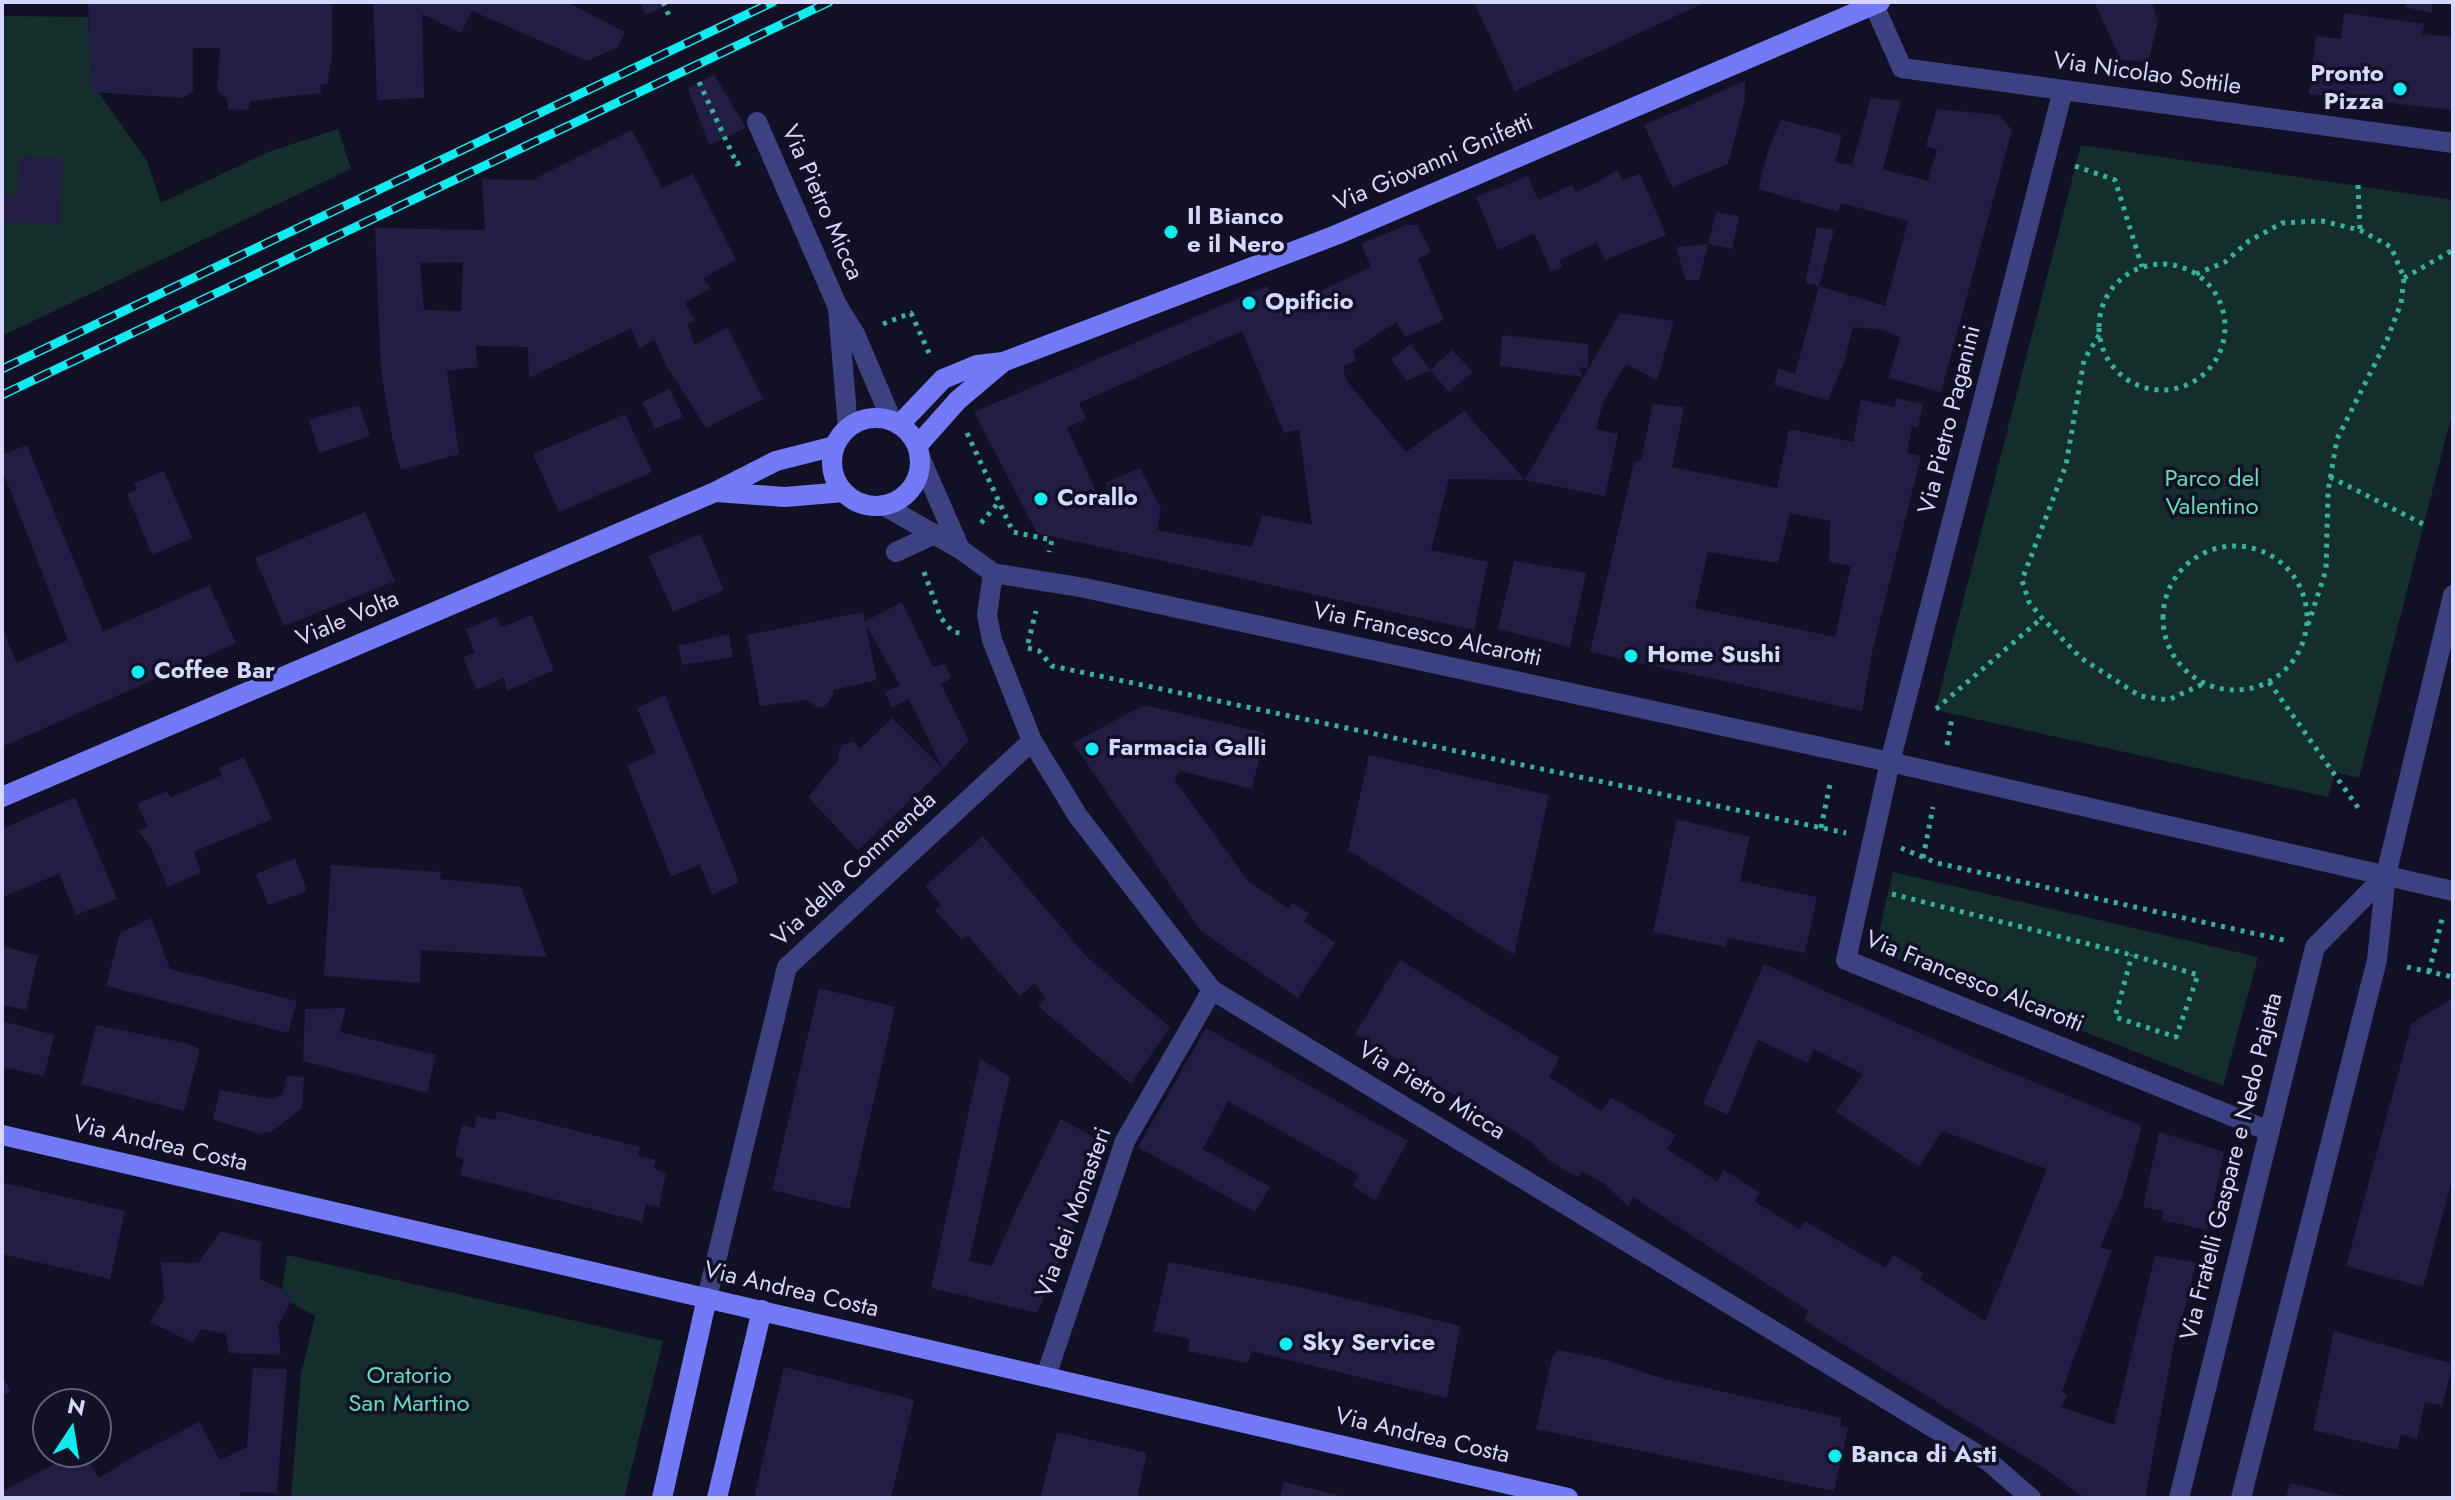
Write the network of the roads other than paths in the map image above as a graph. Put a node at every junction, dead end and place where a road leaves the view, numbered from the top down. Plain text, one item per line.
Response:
1 (1877, 3) edge
2 (2063, 90) junction
3 (757, 122) dead end
4 (2453, 143) edge
5 (837, 305) junction
6 (1003, 362) junction
7 (896, 423) junction
8 (848, 428) junction
9 (835, 446) junction
10 (918, 451) junction
11 (715, 492) junction
12 (844, 492) junction
13 (883, 505) junction
14 (935, 534) junction
15 (960, 549) junction
16 (896, 552) dead end
17 (993, 573) junction
18 (2453, 595) edge
19 (1032, 741) junction
20 (1890, 762) junction
21 (2, 797) edge
22 (2386, 875) junction
23 (2453, 891) edge
24 (1212, 990) junction
25 (2269, 1131) junction
26 (2, 1135) edge
27 (707, 1298) junction
28 (762, 1310) junction
29 (1046, 1376) junction
30 (662, 1498) edge
31 (717, 1498) edge
32 (1568, 1498) edge
33 (2031, 1498) edge
34 (2179, 1498) edge
35 (2241, 1498) edge

1 - 2 street, Via Nicolao Sottile
1 - 6 street, Via Giovanni Gnifetti
2 - 4 street, Via Nicolao Sottile
2 - 20 street, Via Pietro Paganini
3 - 5 street, Via Pietro Micca
5 - 7 street, Via Pietro Micca
5 - 8 street, Via Pietro Micca
6 - 7 street, Via Giovanni Gnifetti
6 - 10 street, Via Giovanni Gnifetti
7 - 8 street
7 - 10 street
8 - 9 street
9 - 11 street, Viale Volta
9 - 12 street
10 - 13 street
10 - 15 street
11 - 12 street, Viale Volta
11 - 21 street, Viale Volta
12 - 13 street
13 - 14 street
14 - 15 street
14 - 16 street
15 - 17 street, Via Francesco Alcarotti
17 - 19 street, Via Pietro Micca
17 - 20 street, Via Francesco Alcarotti
18 - 22 street
19 - 24 street, Via Pietro Micca
19 - 27 street, Via della Commenda
20 - 22 street, Via Francesco Alcarotti
20 - 25 street, Via Francesco Alcarotti
22 - 23 street, Via Francesco Alcarotti
22 - 25 street, Via Fratelli Gaspare e Nedo Pajetta
22 - 35 street
24 - 29 street, Via dei Monasteri
24 - 33 street, Via Pietro Micca
25 - 34 street, Via Fratelli Gaspare e Nedo Pajetta
26 - 27 street, Via Andrea Costa
27 - 28 street, Via Andrea Costa
27 - 30 street
28 - 29 street, Via Andrea Costa
28 - 31 street
29 - 32 street, Via Andrea Costa

